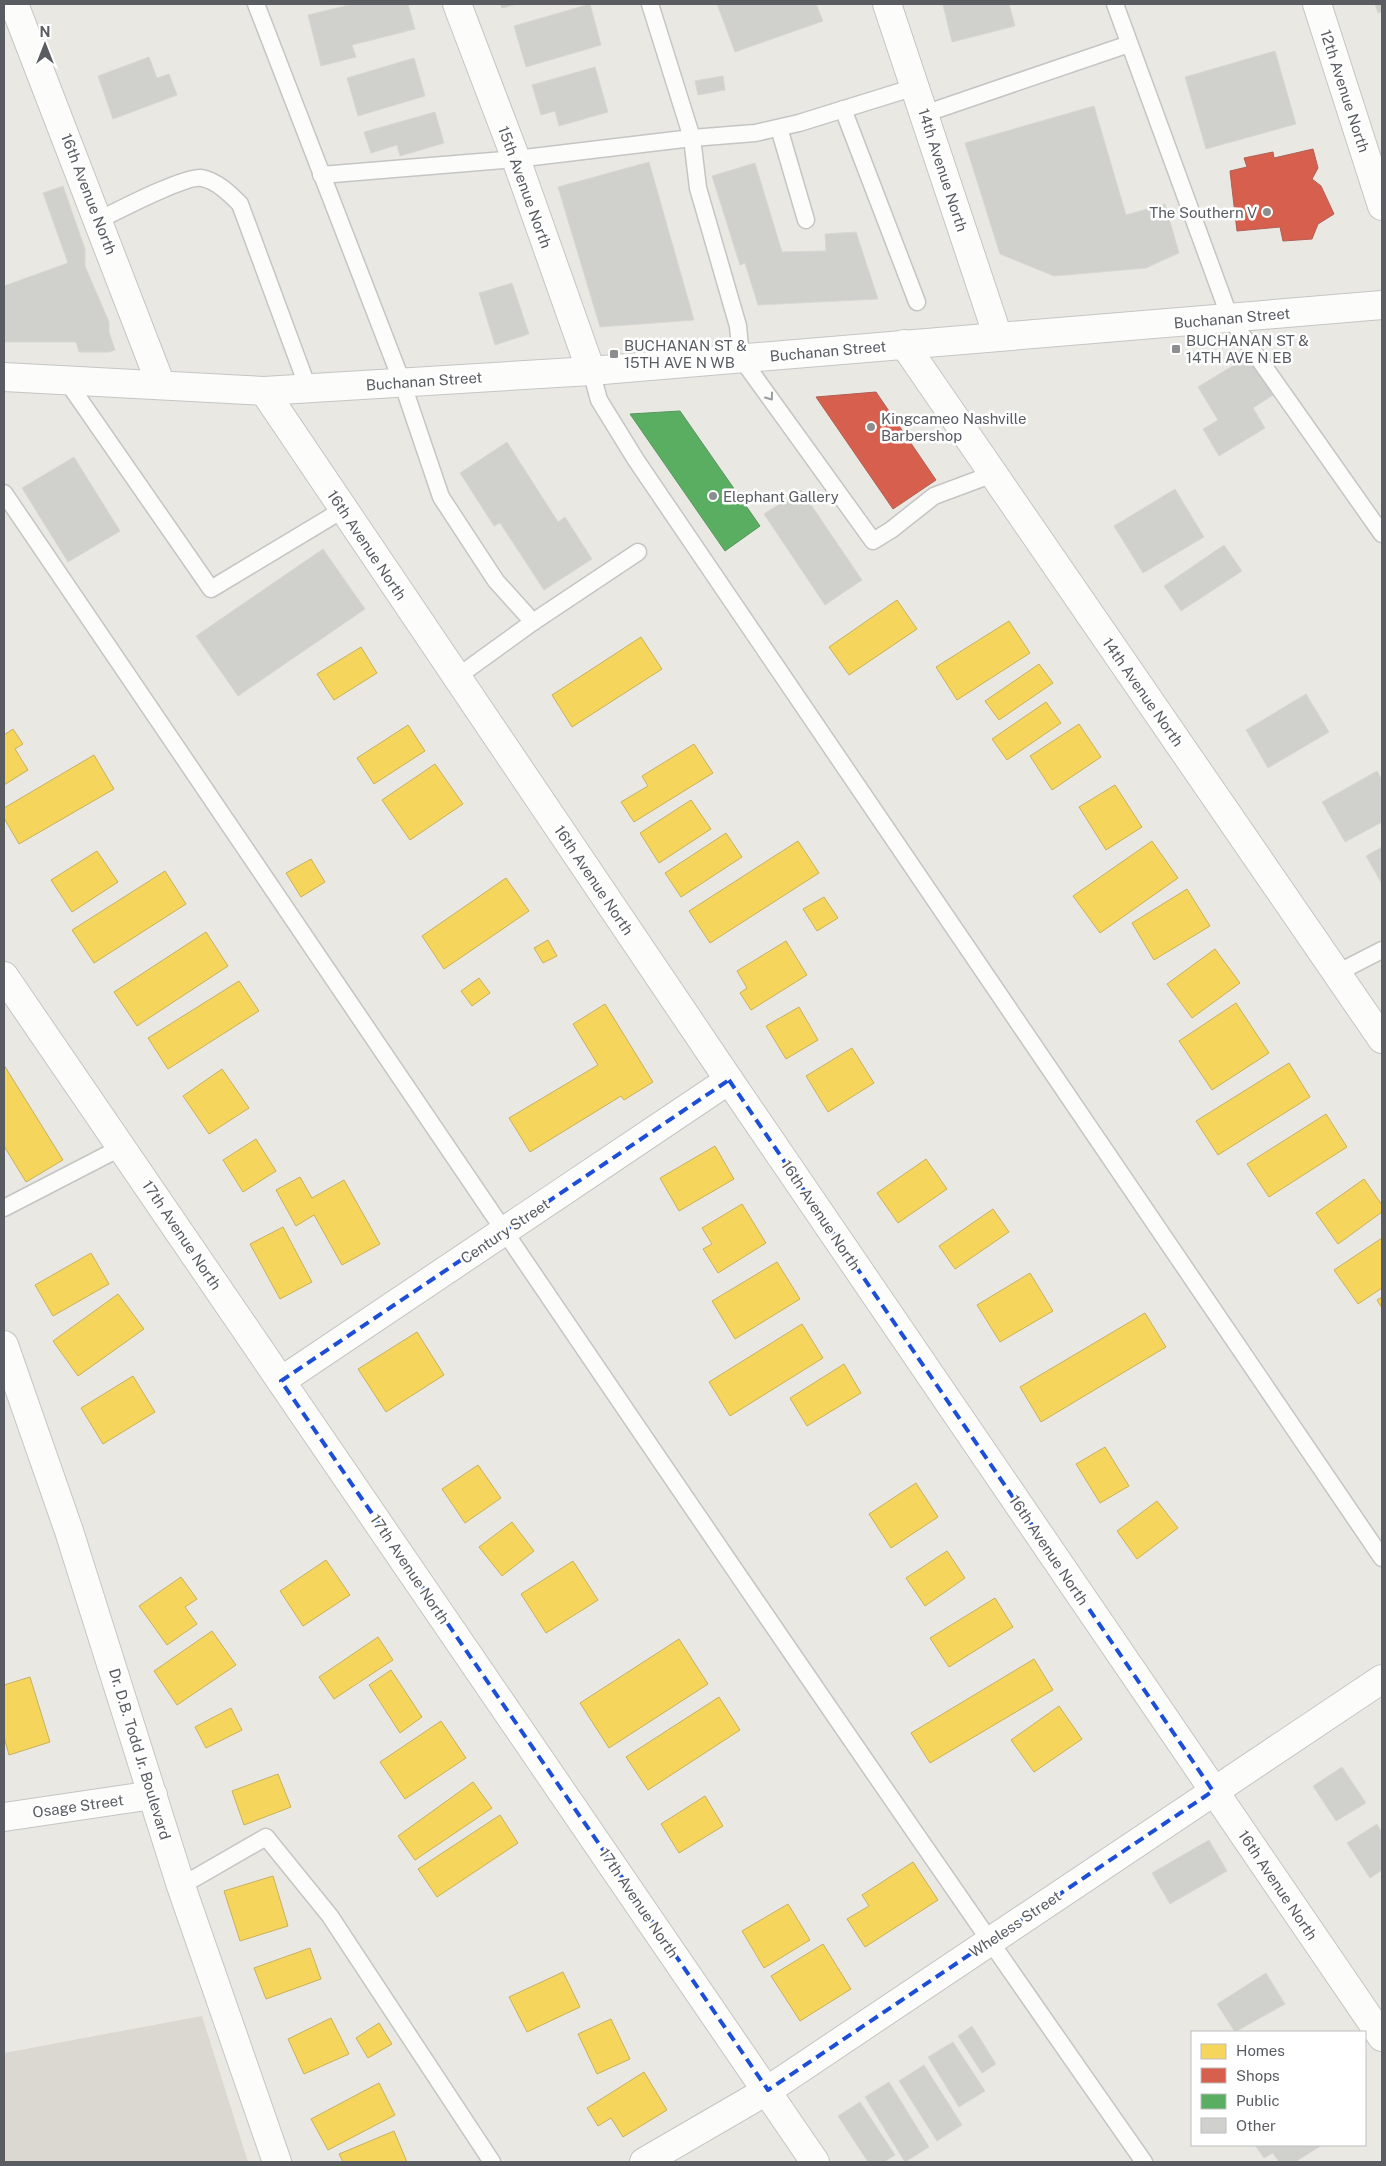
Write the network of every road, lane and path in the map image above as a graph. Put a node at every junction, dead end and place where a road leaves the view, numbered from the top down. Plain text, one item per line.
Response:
1 (14, 4) edge
2 (256, 4) edge
3 (457, 4) edge
4 (650, 4) edge
5 (887, 4) edge
6 (1115, 4) edge
7 (1316, 4) edge
8 (1130, 44) junction
9 (915, 87) junction
10 (843, 109) junction
11 (924, 114) junction
12 (779, 128) junction
13 (692, 138) junction
14 (516, 159) junction
15 (321, 175) junction
16 (1382, 206) edge
17 (99, 220) junction
18 (806, 220) dead end
19 (917, 302) dead end
20 (1382, 305) edge
21 (1230, 318) junction
22 (998, 337) junction
23 (904, 344) junction
24 (741, 358) junction
25 (591, 371) junction
26 (4, 377) edge
27 (66, 380) junction
28 (402, 382) junction
29 (161, 385) junction
30 (308, 388) junction
31 (264, 391) junction
32 (993, 474) junction
33 (4, 493) edge
34 (344, 509) junction
35 (1382, 534) edge
36 (638, 552) dead end
37 (533, 622) junction
38 (457, 677) junction
39 (1382, 950) edge
40 (1337, 973) junction
41 (4, 976) edge
42 (1382, 1039) edge
43 (729, 1080) junction
44 (122, 1147) junction
45 (4, 1208) edge
46 (504, 1232) junction
47 (4, 1345) edge
48 (281, 1382) junction
49 (1382, 1558) edge
50 (1382, 1679) edge
51 (1213, 1791) junction
52 (153, 1795) junction
53 (4, 1817) edge
54 (181, 1886) junction
55 (989, 1942) junction
56 (1382, 2038) edge
57 (768, 2090) junction
58 (277, 2162) edge
59 (492, 2162) edge
60 (644, 2162) edge
61 (816, 2162) edge
62 (1144, 2162) edge

1 - 17 street, 16th Avenue North
2 - 15 lane
3 - 14 street, 15th Avenue North
4 - 13 lane
5 - 9 street, 14th Avenue North
6 - 8 lane
7 - 16 street, 12th Avenue North
8 - 11 lane
8 - 21 lane
9 - 10 lane
9 - 11 street, 14th Avenue North
10 - 12 lane
10 - 19 lane
11 - 22 street, 14th Avenue North
12 - 13 lane
12 - 18 lane
13 - 14 lane
13 - 24 lane
14 - 15 lane
14 - 25 street, 15th Avenue North
15 - 28 lane
17 - 29 street, 16th Avenue North
17 - 30 lane
20 - 21 street, Buchanan Street
21 - 22 street, Buchanan Street
21 - 35 lane
22 - 23 street, Buchanan Street
23 - 24 street, Buchanan Street
23 - 32 street, 14th Avenue North
24 - 25 street, Buchanan Street
24 -> 32 lane
25 - 28 street, Buchanan Street
25 - 49 lane
26 - 27 street, Buchanan Street
27 - 29 street, Buchanan Street
27 - 34 lane
28 - 30 street, Buchanan Street
28 - 37 lane
29 - 31 street, Buchanan Street
30 - 31 street, Buchanan Street
31 - 34 street, 16th Avenue North
32 - 40 street, 14th Avenue North
33 - 46 lane
34 - 38 street, 16th Avenue North
36 - 37 lane
37 - 38 lane
38 - 43 street, 16th Avenue North
39 - 40 lane
40 - 42 street, 14th Avenue North
41 - 44 street, 17th Avenue North
43 - 46 street, Century Street
43 - 51 street, 16th Avenue North
44 - 45 lane
44 - 48 street, 17th Avenue North
46 - 48 street, Century Street
46 - 55 lane
47 - 52 street, Dr. D.B. Todd Jr. Boulevard
48 - 57 street, 17th Avenue North
50 - 51 street, Wheless Street
51 - 55 street, Wheless Street
51 - 56 street, 16th Avenue North
52 - 53 street, Osage Street
52 - 54 street, Dr. D.B. Todd Jr. Boulevard
54 - 58 street, Dr. D.B. Todd Jr. Boulevard
54 - 59 lane
55 - 57 street, Wheless Street
55 - 62 lane
57 - 60 street, Wheless Street
57 - 61 street, 17th Avenue North

